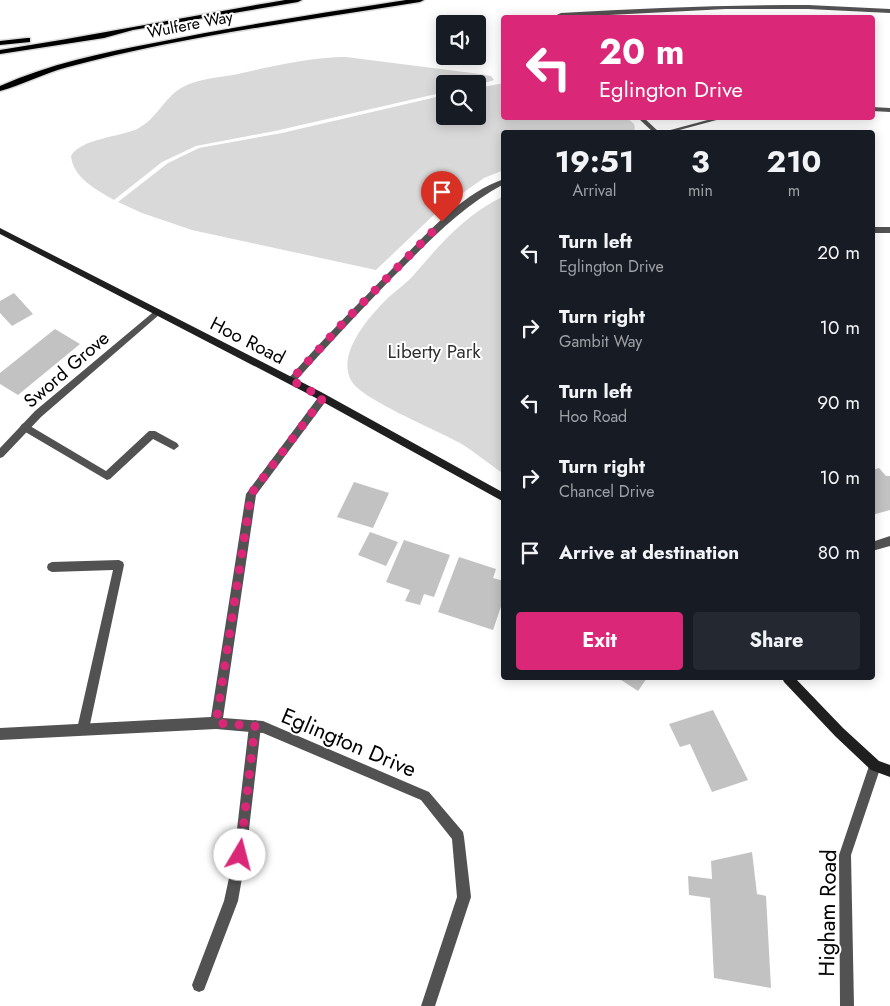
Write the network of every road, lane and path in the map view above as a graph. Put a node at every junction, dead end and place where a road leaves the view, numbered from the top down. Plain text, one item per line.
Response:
1 (298, 0) edge
2 (420, 0) edge
3 (890, 11) edge
4 (562, 15) edge
5 (132, 28) junction
6 (0, 43) edge
7 (0, 52) edge
8 (0, 89) edge
9 (875, 109) edge
10 (890, 110) edge
11 (643, 120) edge
12 (713, 120) edge
13 (654, 130) edge
14 (674, 130) edge
15 (501, 183) edge
16 (875, 230) edge
17 (890, 230) edge
18 (0, 232) edge
19 (156, 312) junction
20 (291, 380) junction
21 (323, 398) junction
22 (25, 427) junction
23 (174, 446) dead end
24 (0, 454) edge
25 (501, 496) edge
26 (890, 540) edge
27 (875, 546) edge
28 (52, 567) dead end
29 (790, 680) edge
30 (216, 723) junction
31 (255, 726) junction
32 (83, 730) junction
33 (0, 734) edge
34 (876, 766) junction
35 (890, 770) edge
36 (199, 985) dead end
37 (428, 1006) edge
38 (847, 1006) edge

1 - 5 main road, Wulfere Way
2 - 8 main road, Wulfere Way
3 - 4 street
5 - 6 main road
5 - 7 main road, Wulfere Way
9 - 10 street
11 - 13 street
12 - 14 street
15 - 20 street
16 - 17 street
18 - 19 main road, Hoo Road
19 - 20 main road, Hoo Road
19 - 22 street, Sword Grove
20 - 21 main road, Hoo Road
21 - 25 main road, Hoo Road
21 - 30 street
22 - 23 street
22 - 24 street, Sword Grove
26 - 27 street
28 - 32 street
29 - 34 main road
30 - 31 street, Eglington Drive
30 - 32 street, Eglington Drive
31 - 36 street
31 - 37 street, Eglington Drive
32 - 33 street, Eglington Drive
34 - 35 main road
34 - 38 street, Higham Road

